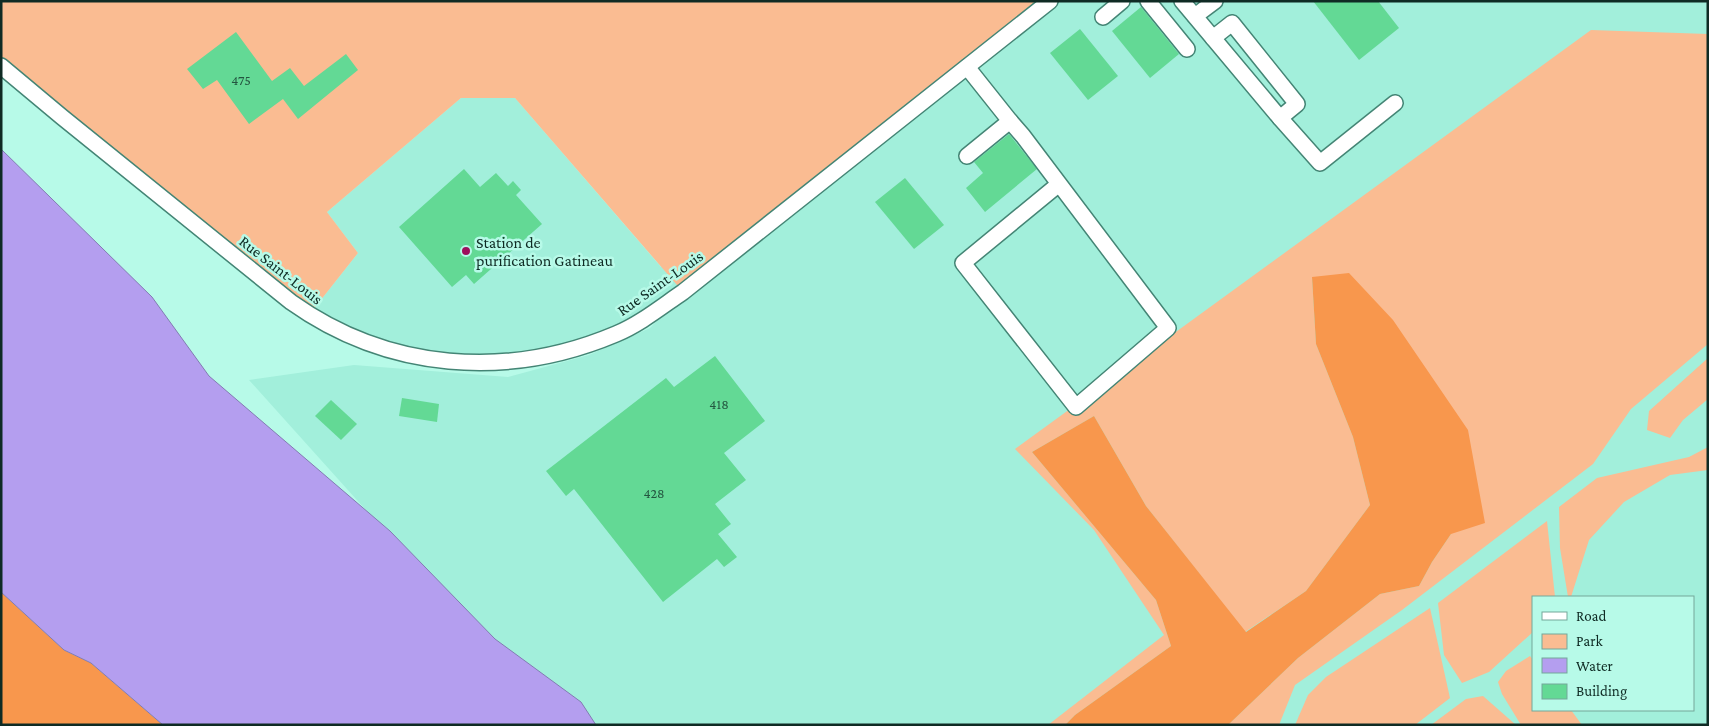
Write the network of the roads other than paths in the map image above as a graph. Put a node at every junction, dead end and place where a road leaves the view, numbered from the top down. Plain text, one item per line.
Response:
1 (1050, 1) edge
2 (1122, 1) edge
3 (1148, 1) edge
4 (1182, 1) edge
5 (1215, 1) edge
6 (1195, 16) junction
7 (1103, 18) dead end
8 (1213, 38) junction
9 (1187, 49) dead end
10 (1, 66) edge
11 (967, 67) junction
12 (1395, 103) dead end
13 (1280, 118) junction
14 (1010, 121) junction
15 (967, 156) dead end
16 (1059, 184) junction

1 - 11 street, Rue Saint-Louis
2 - 7 street
3 - 9 street
4 - 6 street
5 - 6 street
6 - 8 street
8 - 13 street
8 - 13 street
10 - 11 street, Rue Saint-Louis
11 - 14 street
12 - 13 street
14 - 15 street
14 - 16 street
16 - 16 street

